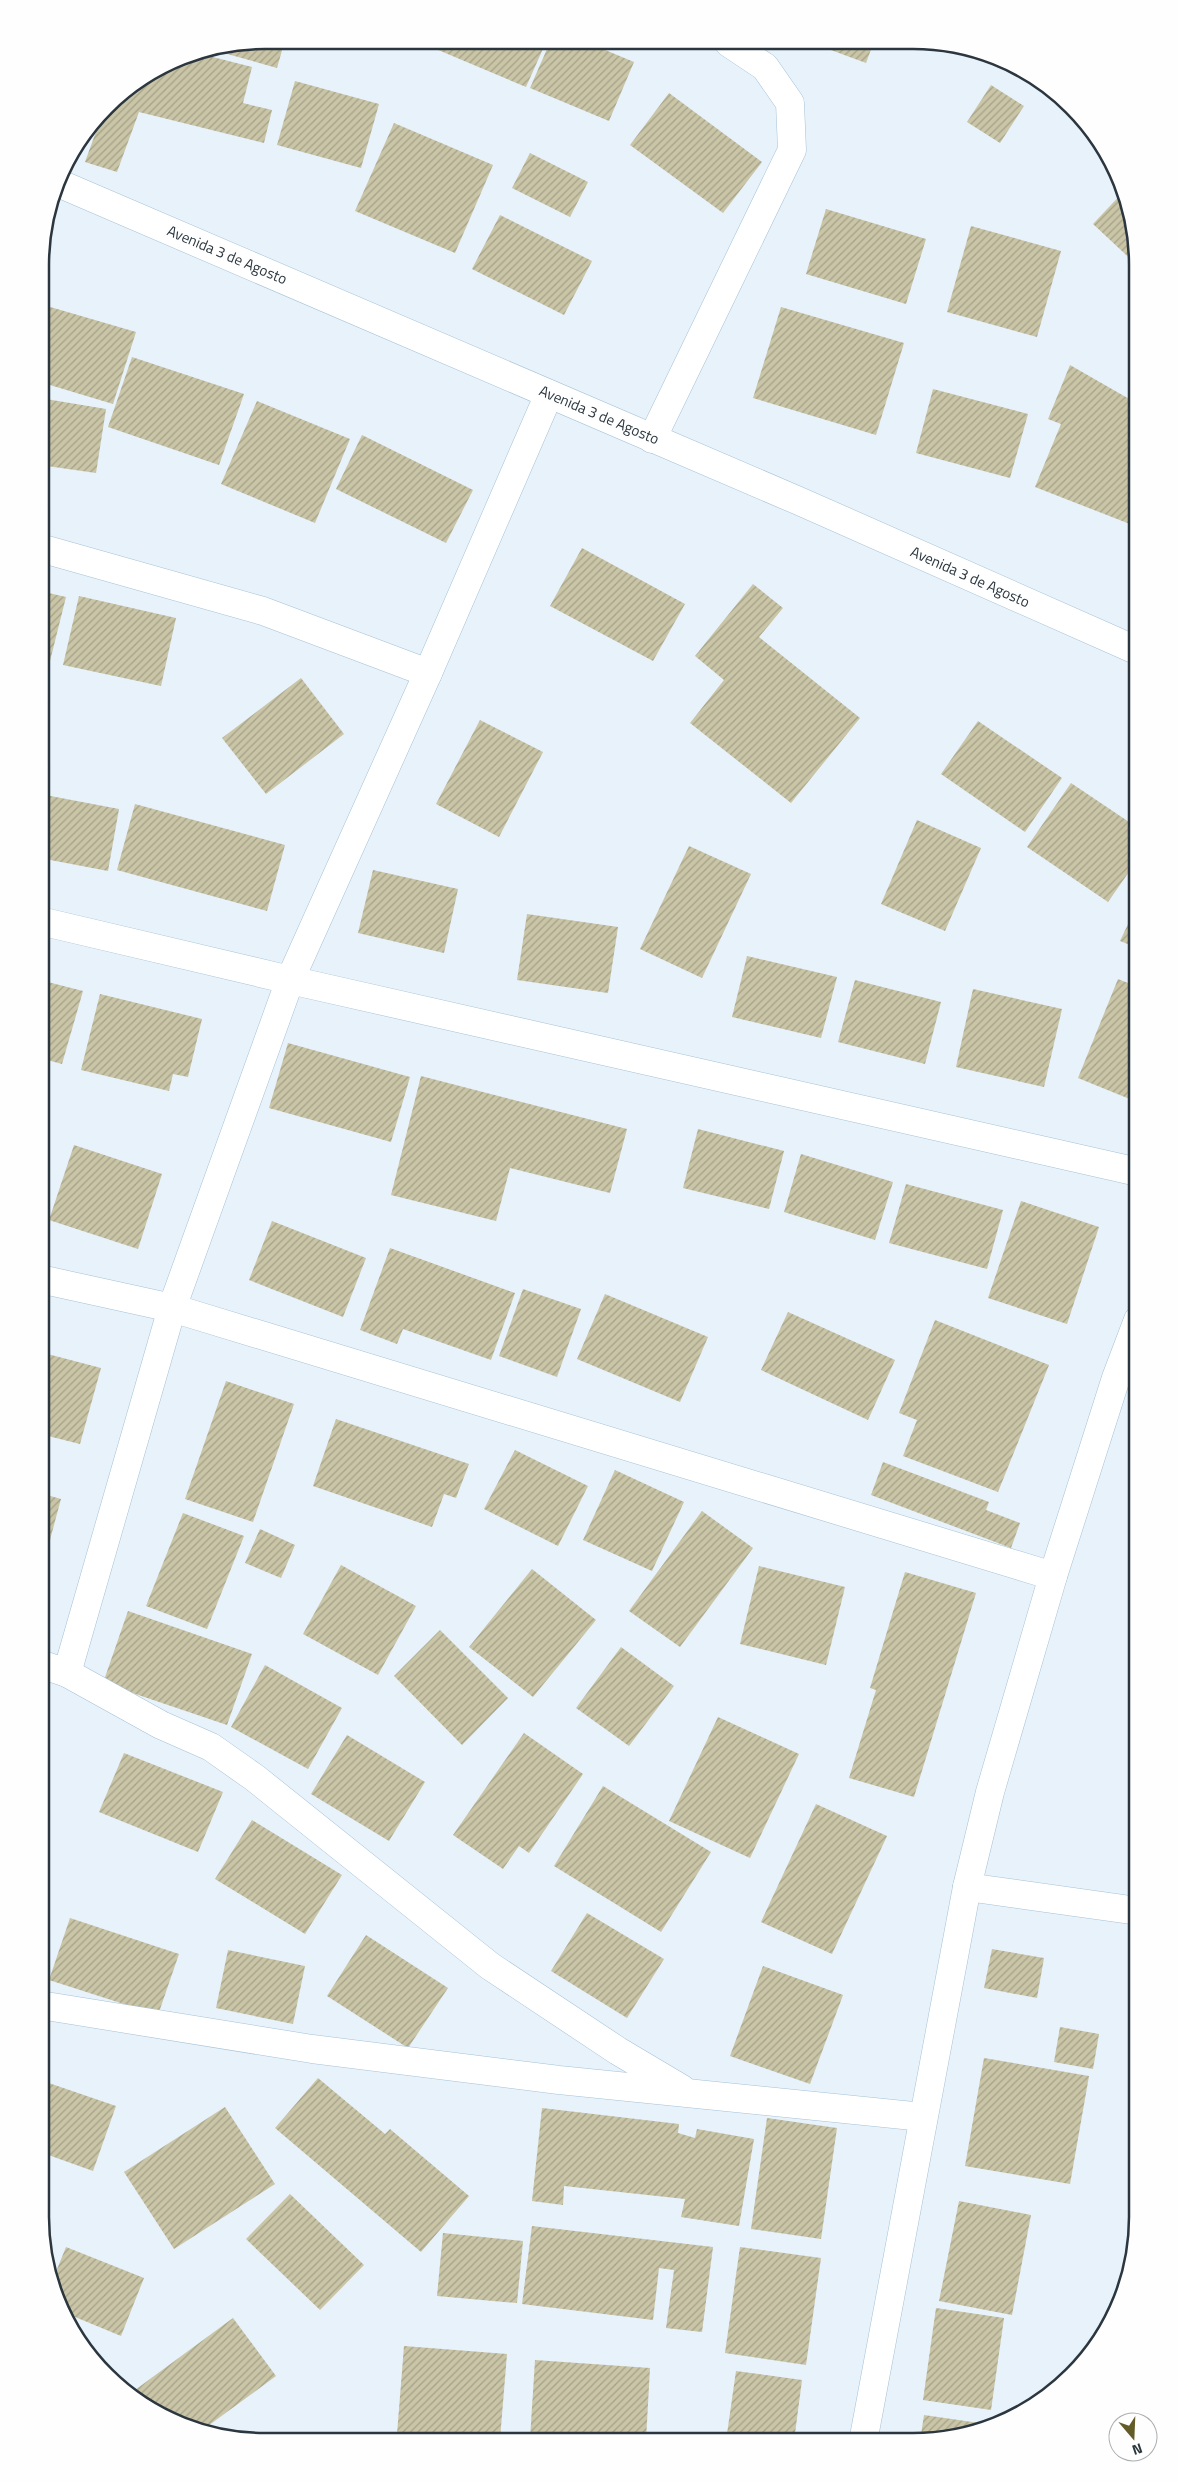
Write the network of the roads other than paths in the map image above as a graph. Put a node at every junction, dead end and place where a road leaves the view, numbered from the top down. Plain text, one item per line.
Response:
1 (738, 49) edge
2 (64, 185) edge
3 (549, 394) junction
4 (652, 438) junction
5 (49, 551) edge
6 (1129, 647) edge
7 (428, 673) junction
8 (49, 922) edge
9 (290, 980) junction
10 (1129, 1170) edge
11 (49, 1282) edge
12 (172, 1308) junction
13 (1129, 1344) edge
14 (1053, 1576) junction
15 (49, 1667) edge
16 (67, 1673) junction
17 (968, 1887) junction
18 (1129, 1910) edge
19 (49, 2005) edge
20 (690, 2094) junction
21 (923, 2117) junction
22 (865, 2433) edge

1 - 4 street
2 - 3 street, Avenida 3 de Agosto
3 - 4 street, Avenida 3 de Agosto
3 - 7 street
4 - 6 street, Avenida 3 de Agosto
5 - 7 street
7 - 9 street
8 - 9 street
9 - 10 street
9 - 12 street
11 - 12 street
12 - 14 street
12 - 16 street
13 - 14 street
14 - 17 street
15 - 16 street
16 - 20 street
17 - 18 street
17 - 21 street
19 - 20 street
20 - 21 street
21 - 22 street

